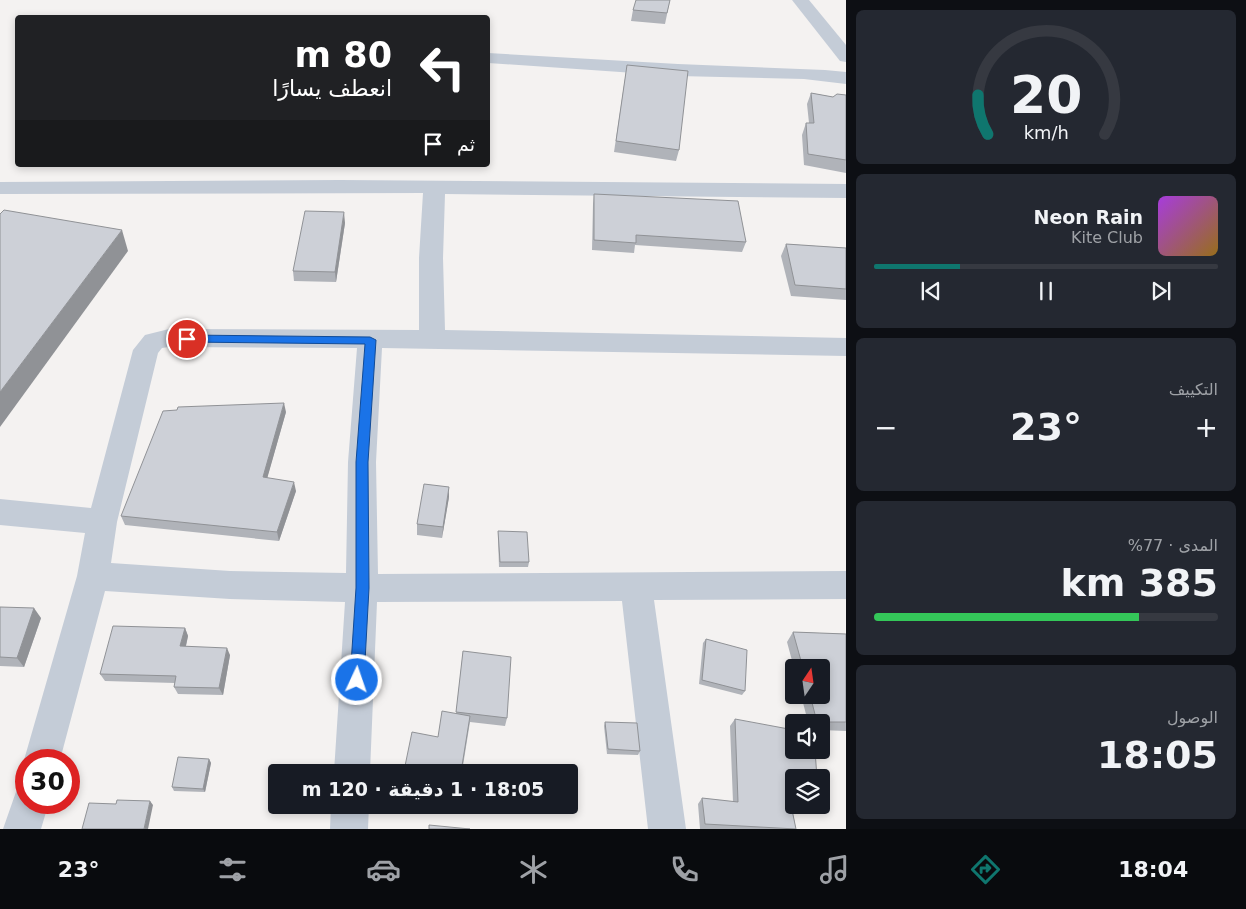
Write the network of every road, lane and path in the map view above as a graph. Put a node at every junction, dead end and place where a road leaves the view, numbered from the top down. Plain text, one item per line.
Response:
1 (800, 0) edge
2 (846, 57) edge
3 (490, 58) edge
4 (846, 78) edge
5 (345, 167) edge
6 (340, 186) junction
7 (434, 187) junction
8 (0, 188) edge
9 (846, 191) edge
10 (432, 339) junction
11 (370, 340) junction
12 (846, 347) edge
13 (0, 512) edge
14 (102, 522) junction
15 (93, 576) junction
16 (846, 585) edge
17 (636, 586) junction
18 (362, 588) junction
19 (45, 749) edge
20 (352, 764) edge
21 (26, 814) edge
22 (350, 814) edge
23 (22, 829) edge
24 (349, 829) edge
25 (667, 829) edge

1 - 2 street
3 - 4 street
5 - 6 street
6 - 7 street
6 - 8 street
7 - 9 street
7 - 10 street
10 - 11 street
10 - 12 street
11 - 14 street
11 - 18 street
13 - 14 street
14 - 15 street
15 - 18 street
15 - 19 street
16 - 17 street
17 - 18 street
17 - 25 street
18 - 20 street
21 - 23 street
22 - 24 street

